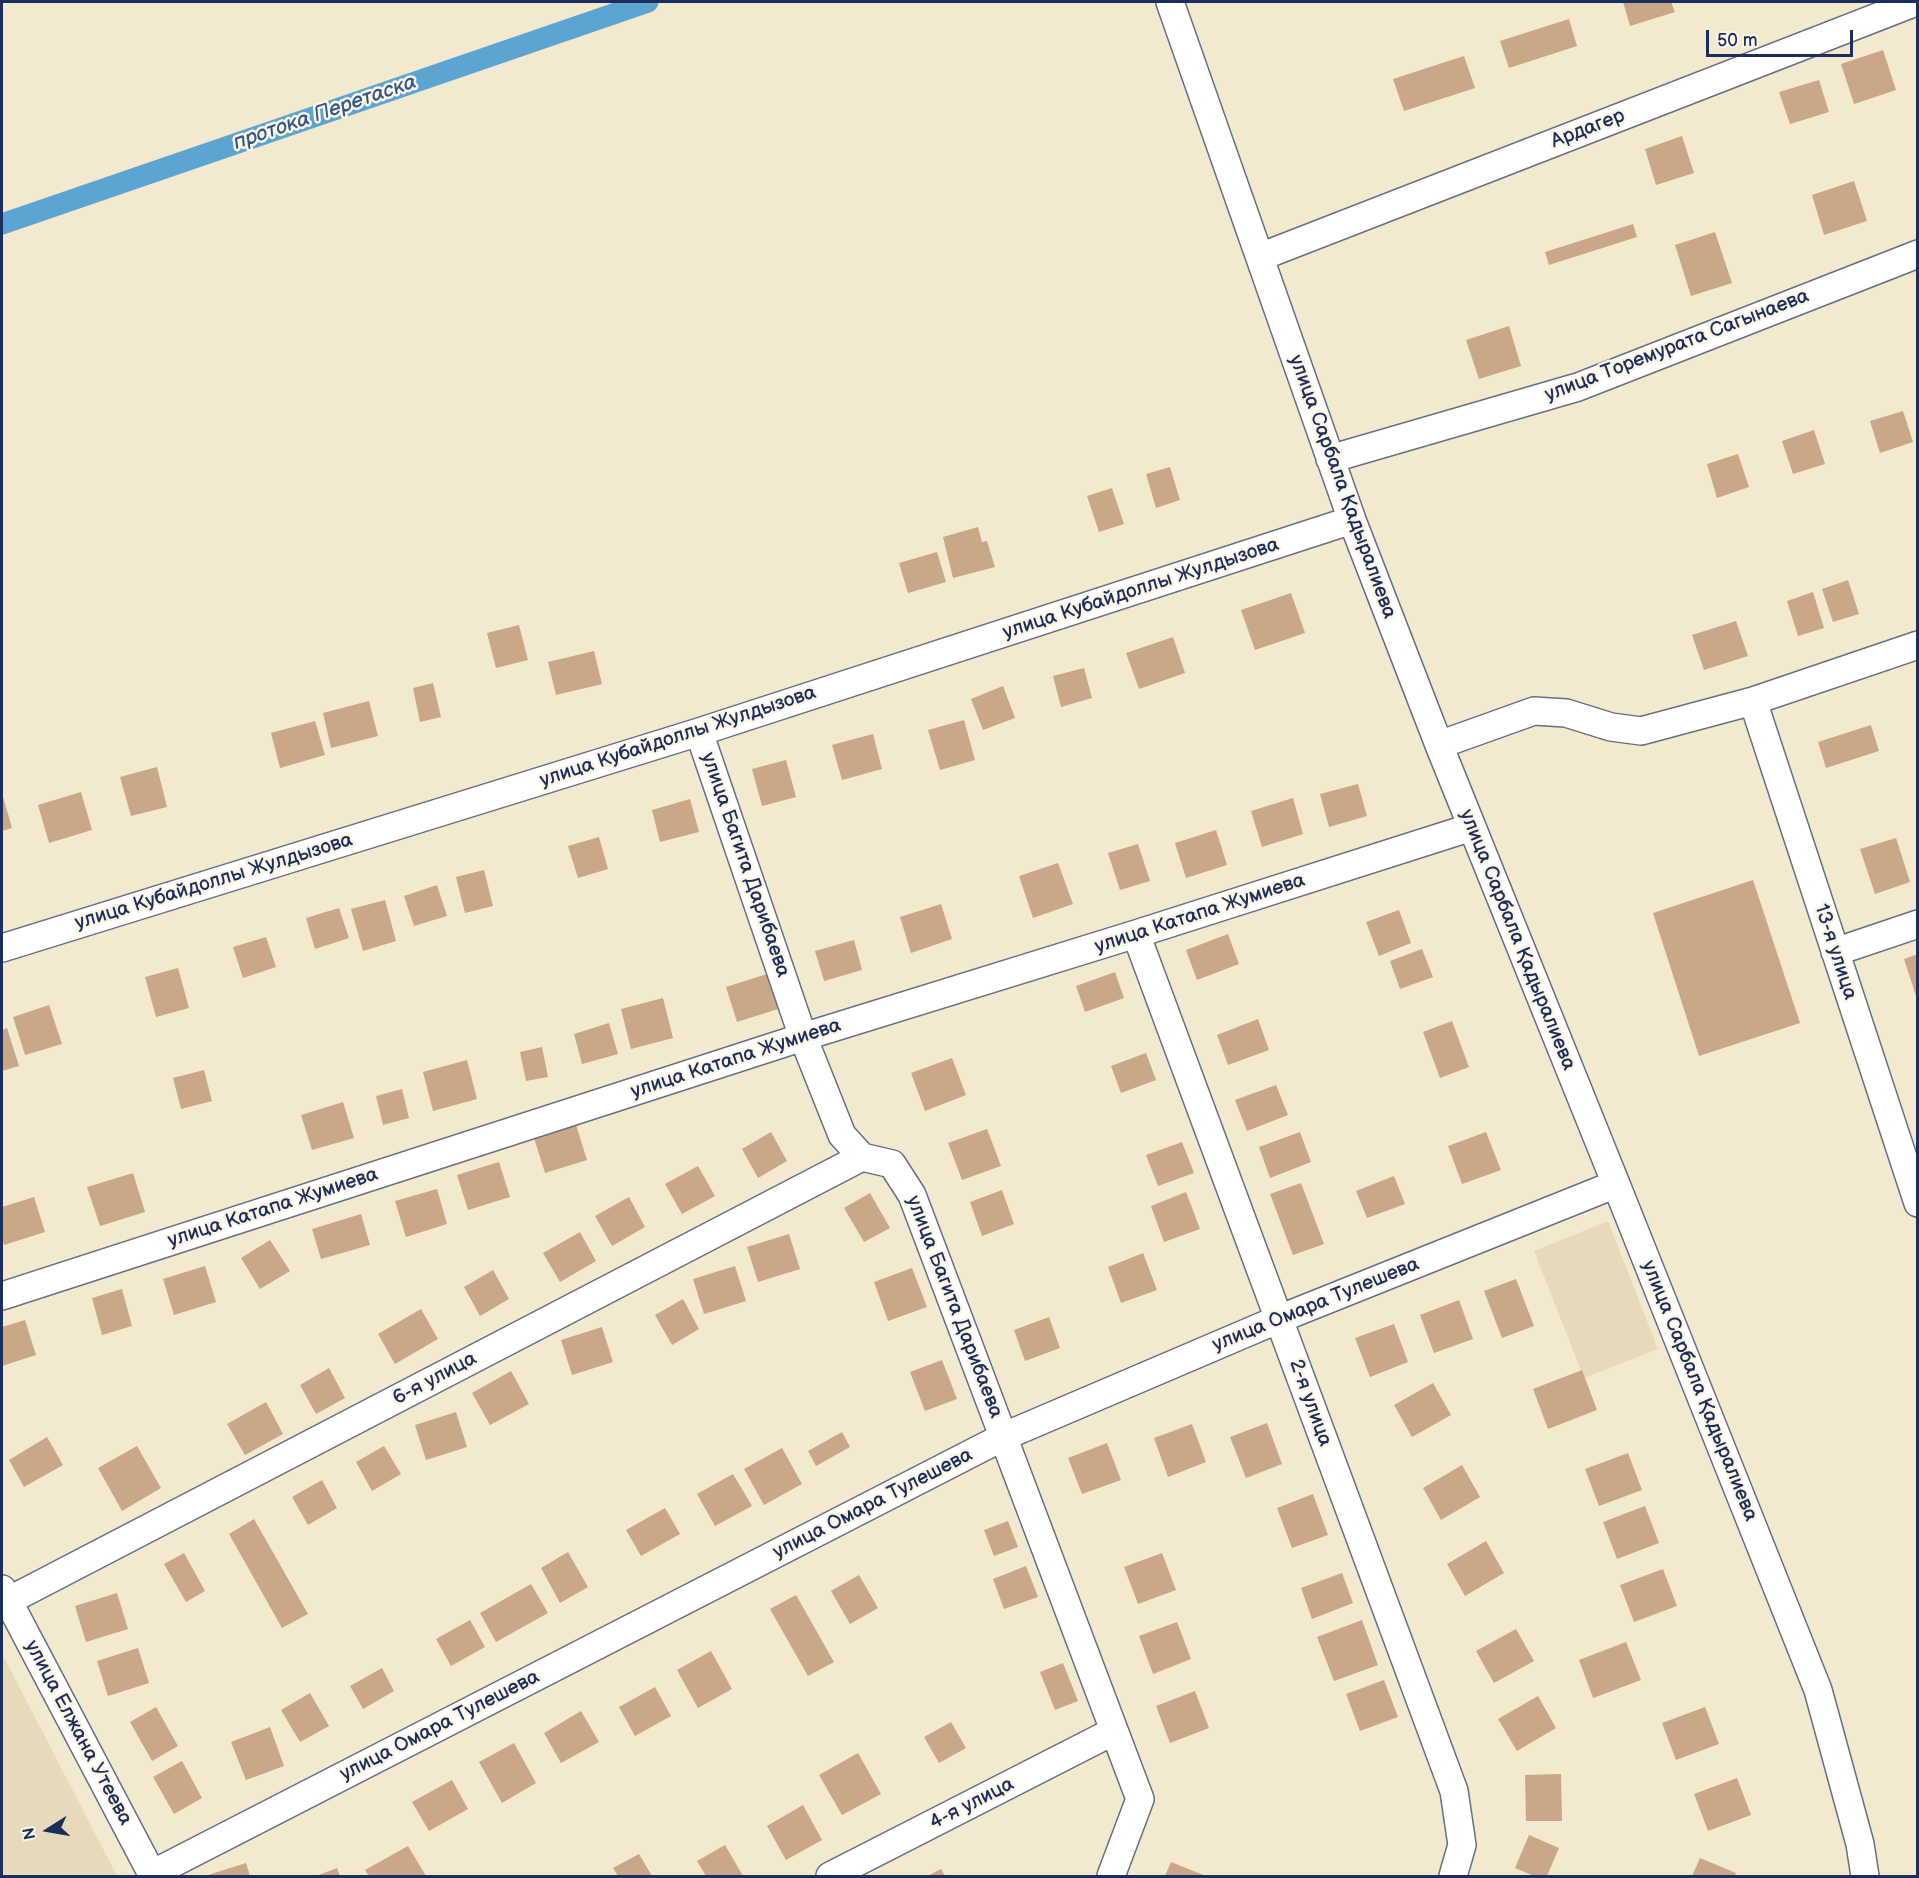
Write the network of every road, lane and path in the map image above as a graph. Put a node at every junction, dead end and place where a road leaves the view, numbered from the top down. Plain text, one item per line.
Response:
1 (1170, 2) edge
2 (1916, 2) edge
3 (1917, 254) edge
4 (1260, 257) junction
5 (1330, 459) junction
6 (1352, 520) junction
7 (1917, 645) edge
8 (1753, 701) junction
9 (699, 732) junction
10 (1439, 746) junction
11 (1472, 827) junction
12 (1917, 924) edge
13 (1136, 934) junction
14 (2, 948) edge
15 (1835, 952) junction
16 (803, 1037) junction
17 (861, 1157) junction
18 (1616, 1184) junction
19 (1917, 1203) edge
20 (2, 1296) edge
21 (1279, 1319) junction
22 (1005, 1436) junction
23 (5, 1595) edge
24 (1114, 1731) junction
25 (153, 1875) edge
26 (830, 1876) edge
27 (1110, 1876) edge
28 (1454, 1876) edge
29 (1865, 1876) edge

1 - 4 street, улица Сарбала Қадыралиева
2 - 4 street, Ардагер
3 - 5 street, улица Торемурата Сагынаева
4 - 5 street, улица Сарбала Қадыралиева
5 - 6 street, улица Сарбала Қадыралиева
6 - 9 street, улица Кубайдоллы Жулдызова
6 - 10 street, улица Сарбала Қадыралиева
7 - 8 street
8 - 10 street
8 - 15 street, 13-я улица
9 - 14 street, улица Кубайдоллы Жулдызова
9 - 16 street, улица Багита Дарибаева
10 - 11 street, улица Сарбала Қадыралиева
11 - 13 street, улица Катапа Жумиева
11 - 18 street, улица Сарбала Қадыралиева
12 - 15 street
13 - 16 street, улица Катапа Жумиева
13 - 21 street, 2-я улица
15 - 19 street, 13-я улица
16 - 17 street, улица Багита Дарибаева
16 - 20 street, улица Катапа Жумиева
17 - 22 street, улица Багита Дарибаева
17 - 23 street, 6-я улица
18 - 21 street, улица Омара Тулешева
18 - 29 street, улица Сарбала Қадыралиева
21 - 22 street, улица Омара Тулешева
21 - 28 street, 2-я улица
22 - 24 street, улица Багита Дарибаева
22 - 25 street, улица Омара Тулешева
23 - 25 street, улица Елжана Утеева
24 - 26 street, 4-я улица
24 - 27 street, улица Багита Дарибаева

